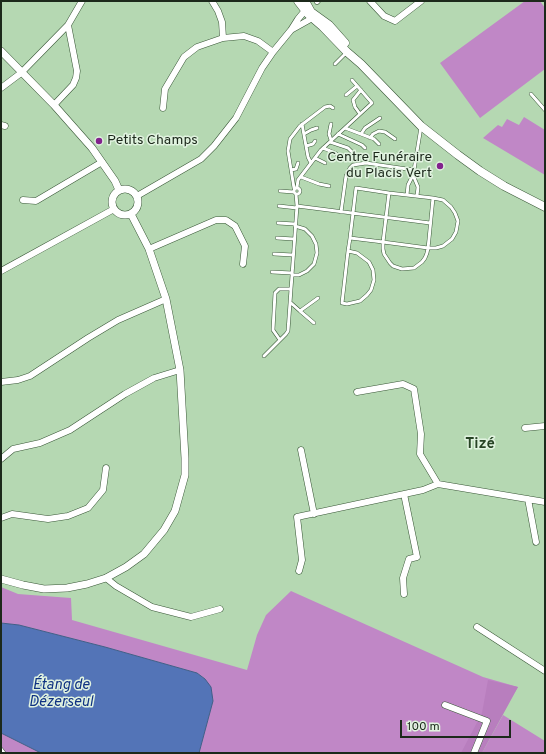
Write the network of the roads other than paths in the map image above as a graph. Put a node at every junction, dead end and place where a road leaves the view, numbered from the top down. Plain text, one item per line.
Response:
1 (82, 1) edge
2 (212, 1) edge
3 (298, 1) edge
4 (370, 1) edge
5 (422, 1) edge
6 (306, 6) edge
7 (315, 17) junction
8 (68, 25) junction
9 (292, 30) junction
10 (223, 38) junction
11 (1, 51) edge
12 (273, 52) junction
13 (347, 52) junction
14 (335, 64) dead end
15 (361, 64) junction
16 (21, 73) junction
17 (352, 80) dead end
18 (357, 86) junction
19 (1, 88) edge
20 (361, 90) junction
21 (531, 94) dead end
22 (346, 95) dead end
23 (54, 105) junction
24 (163, 108) dead end
25 (333, 108) dead end
26 (545, 110) edge
27 (360, 114) junction
28 (380, 118) dead end
29 (302, 124) junction
30 (331, 124) dead end
31 (422, 126) junction
32 (317, 128) dead end
33 (345, 128) junction
34 (304, 134) junction
35 (338, 134) junction
36 (361, 134) junction
37 (370, 138) junction
38 (395, 139) dead end
39 (331, 141) junction
40 (315, 142) dead end
41 (379, 144) dead end
42 (306, 146) junction
43 (323, 148) junction
44 (365, 148) dead end
45 (352, 152) dead end
46 (339, 156) dead end
47 (314, 158) junction
48 (102, 162) junction
49 (298, 162) dead end
50 (311, 163) junction
51 (325, 163) dead end
52 (291, 170) junction
53 (414, 170) junction
54 (413, 175) junction
55 (301, 177) junction
56 (329, 186) dead end
57 (119, 190) junction
58 (295, 190) junction
59 (280, 191) dead end
60 (389, 193) junction
61 (407, 195) junction
62 (137, 196) junction
63 (417, 196) junction
64 (433, 198) junction
65 (23, 200) dead end
66 (279, 206) dead end
67 (297, 207) junction
68 (545, 208) edge
69 (114, 209) junction
70 (341, 212) junction
71 (353, 213) junction
72 (131, 214) junction
73 (386, 217) junction
74 (278, 223) dead end
75 (430, 223) junction
76 (295, 225) junction
77 (277, 238) dead end
78 (350, 238) junction
79 (294, 239) junction
80 (383, 242) junction
81 (428, 248) junction
82 (149, 249) junction
83 (348, 251) junction
84 (274, 254) dead end
85 (293, 255) junction
86 (243, 264) dead end
87 (1, 271) edge
88 (272, 272) dead end
89 (292, 274) junction
90 (291, 289) junction
91 (318, 298) dead end
92 (166, 299) junction
93 (291, 303) junction
94 (300, 311) junction
95 (314, 323) dead end
96 (280, 340) junction
97 (264, 356) dead end
98 (180, 370) junction
99 (1, 382) edge
100 (357, 392) dead end
101 (545, 426) edge
102 (525, 428) dead end
103 (301, 450) dead end
104 (1, 459) edge
105 (106, 468) dead end
106 (438, 484) junction
107 (404, 494) junction
108 (528, 499) junction
109 (545, 502) edge
110 (314, 514) junction
111 (1, 518) edge
112 (536, 542) dead end
113 (299, 571) dead end
114 (106, 578) junction
115 (1, 579) edge
116 (404, 594) dead end
117 (220, 609) dead end
118 (477, 627) dead end
119 (545, 671) edge
120 (445, 705) dead end
121 (1, 749) edge
122 (4, 753) edge
123 (474, 753) edge

1 - 8 street
2 - 10 street
3 - 6 main road
4 - 5 street
6 - 7 main road
6 - 9 street
7 - 9 street
7 - 13 main road
7 - 15 main road
8 - 16 street
8 - 23 street
9 - 12 street
10 - 12 street
10 - 24 street
11 - 16 street
12 - 62 street
13 - 14 lane
13 - 15 main road
15 - 31 main road
16 - 19 street
16 - 23 street
17 - 18 lane
18 - 20 lane
18 - 22 lane
20 - 27 lane
20 - 27 lane
21 - 26 lane
23 - 48 street
25 - 29 lane
27 - 33 lane
28 - 36 lane
29 - 34 lane
29 - 52 lane
30 - 39 lane
31 - 53 lane
31 - 68 main road
32 - 34 lane
33 - 35 lane
33 - 36 lane
34 - 42 lane
35 - 39 lane
35 - 44 lane
36 - 37 lane
37 - 38 lane
37 - 41 lane
39 - 43 lane
39 - 45 lane
40 - 42 lane
42 - 50 lane
43 - 46 lane
43 - 47 lane
47 - 50 lane
47 - 51 lane
48 - 57 street
48 - 65 street
49 - 52 lane
50 - 55 lane
52 - 58 lane
53 - 54 lane
53 - 70 lane
54 - 61 lane
54 - 63 lane
55 - 56 lane
55 - 58 lane
57 - 62 street
57 - 69 street
58 - 59 lane
58 - 67 lane
60 - 61 lane
60 - 71 lane
60 - 73 lane
61 - 63 lane
62 - 72 street
63 - 64 lane
64 - 75 lane
64 - 81 lane
66 - 67 lane
67 - 70 lane
67 - 76 lane
69 - 72 street
69 - 87 street
70 - 71 lane
71 - 73 lane
71 - 78 lane
72 - 82 street
73 - 75 lane
73 - 80 lane
74 - 76 lane
75 - 81 lane
76 - 79 lane
76 - 89 lane
77 - 79 lane
78 - 80 lane
78 - 83 lane
79 - 85 lane
80 - 81 lane
80 - 81 lane
82 - 86 street
82 - 92 street
83 - 83 lane
84 - 85 lane
85 - 89 lane
88 - 89 lane
89 - 90 lane
90 - 93 lane
90 - 96 lane
91 - 94 lane
92 - 98 street
92 - 99 street
93 - 94 lane
93 - 96 lane
94 - 95 lane
96 - 97 lane
98 - 104 street
98 - 114 street
100 - 106 street
101 - 102 street
103 - 110 street
105 - 111 street
106 - 107 street
106 - 108 street
107 - 110 street
107 - 116 street
108 - 109 street
108 - 112 street
110 - 113 street
114 - 115 street
114 - 117 street
118 - 119 street
120 - 123 street
121 - 122 lane

